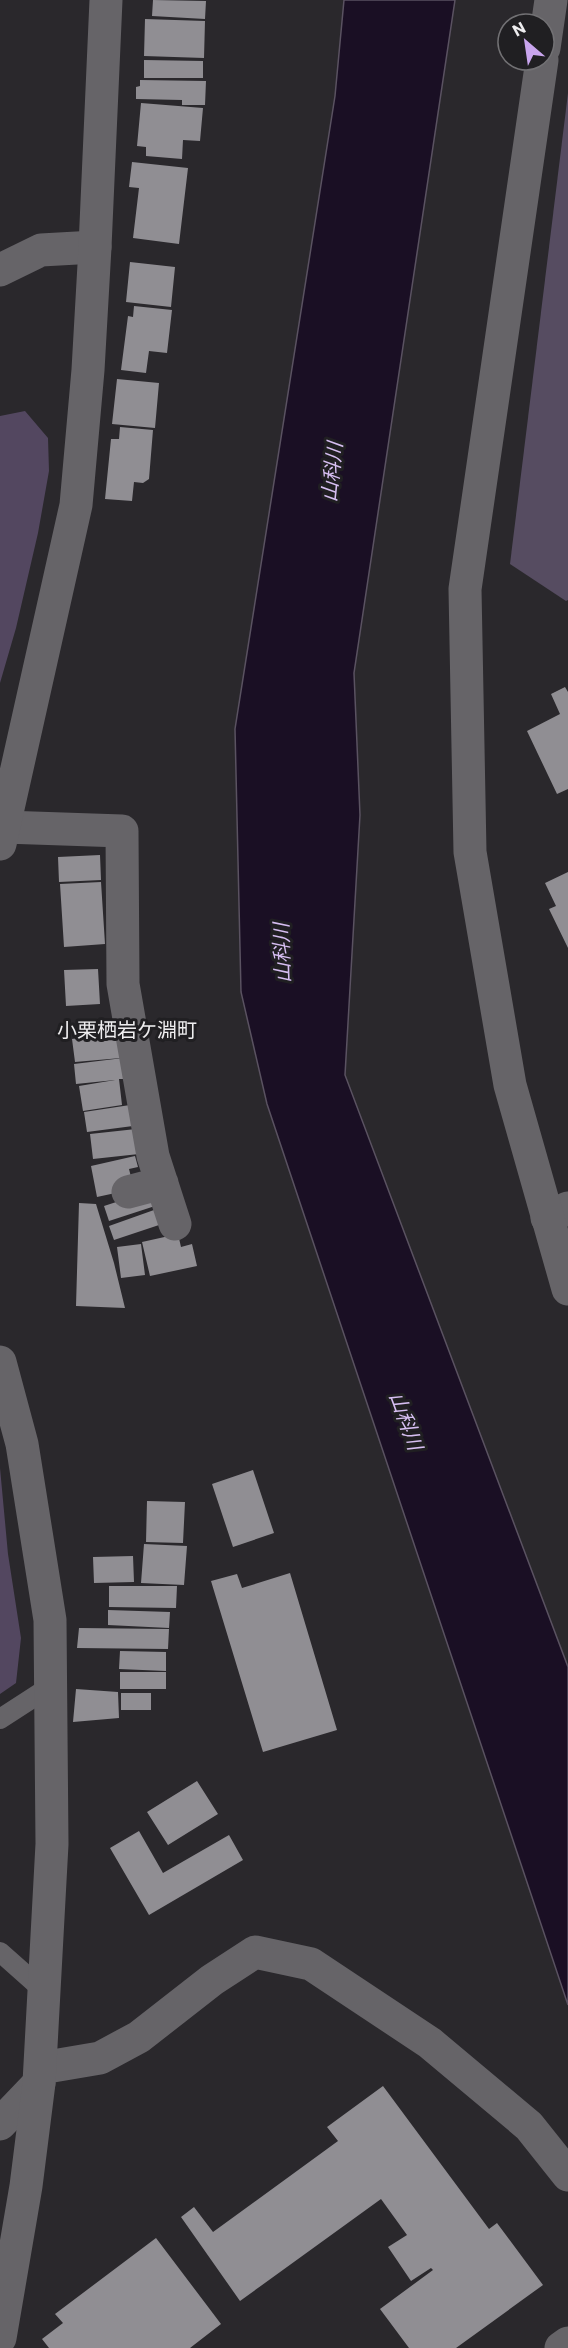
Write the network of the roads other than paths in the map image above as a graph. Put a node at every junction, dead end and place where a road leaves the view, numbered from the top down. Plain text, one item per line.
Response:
1 (106, 0) edge
2 (540, 72) edge
3 (95, 247) junction
4 (0, 270) edge
5 (2, 835) edge
6 (162, 1183) junction
7 (128, 1192) dead end
8 (558, 1213) edge
9 (175, 1224) dead end
10 (568, 1289) edge
11 (0, 1362) edge
12 (51, 1686) junction
13 (0, 1719) edge
14 (0, 1952) edge
15 (45, 1992) junction
16 (40, 2076) junction
17 (0, 2124) edge
18 (568, 2175) edge
19 (0, 2338) edge
20 (568, 2343) edge
21 (561, 2348) edge

1 - 3 street
2 - 8 street
3 - 4 street
3 - 5 street
5 - 6 street
6 - 7 street
6 - 9 street
8 - 10 street
11 - 12 street
12 - 13 lane
12 - 15 street
14 - 15 lane
15 - 16 street
16 - 17 street
16 - 18 street
16 - 19 street
20 - 21 street

